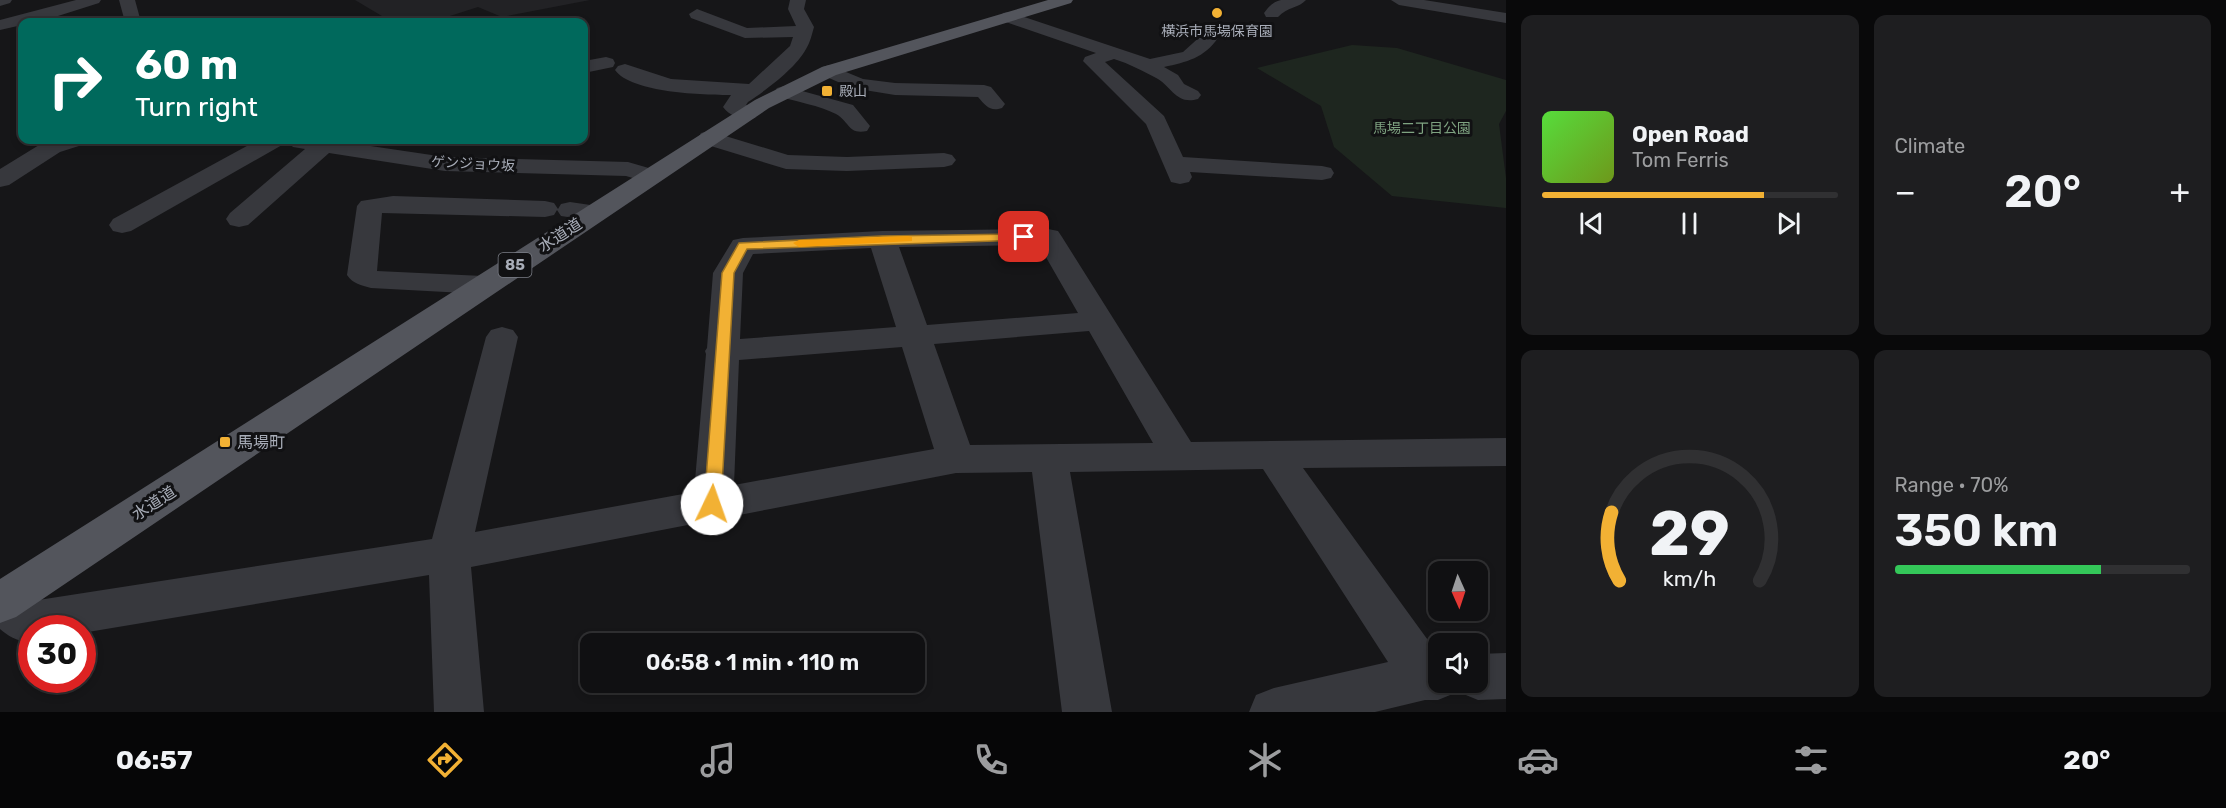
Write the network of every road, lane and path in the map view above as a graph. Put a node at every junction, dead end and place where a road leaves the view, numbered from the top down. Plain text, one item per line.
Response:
1 (93, 0) edge
2 (127, 0) edge
3 (798, 0) edge
4 (1065, 0) edge
5 (1298, 0) edge
6 (1399, 0) edge
7 (1424, 2) edge
8 (1272, 13) dead end
9 (697, 14) dead end
10 (1009, 17) junction
11 (36, 18) edge
12 (133, 18) edge
13 (1506, 18) edge
14 (18, 22) edge
15 (0, 25) edge
16 (18, 26) edge
17 (804, 31) junction
18 (0, 36) edge
19 (1209, 38) dead end
20 (1114, 52) junction
21 (1148, 65) junction
22 (625, 70) dead end
23 (829, 71) junction
24 (784, 92) junction
25 (1191, 95) dead end
26 (751, 101) junction
27 (995, 104) dead end
28 (859, 126) dead end
29 (709, 138) junction
30 (61, 144) edge
31 (267, 144) edge
32 (316, 144) edge
33 (323, 144) edge
34 (944, 160) dead end
35 (1322, 173) dead end
36 (650, 176) junction
37 (0, 180) edge
38 (570, 211) junction
39 (239, 219) dead end
40 (122, 225) dead end
41 (882, 239) junction
42 (483, 285) junction
43 (1098, 321) junction
44 (915, 336) junction
45 (502, 338) dead end
46 (721, 351) junction
47 (1506, 452) edge
48 (1180, 456) junction
49 (1274, 456) junction
50 (1049, 457) junction
51 (957, 459) junction
52 (712, 504) junction
53 (449, 554) junction
54 (0, 603) edge
55 (1428, 671) edge
56 (1506, 676) edge
57 (1488, 677) edge
58 (1428, 679) edge
59 (1378, 701) edge
60 (459, 712) edge
61 (1086, 712) edge
62 (1274, 712) edge

1 - 11 street
2 - 12 street
3 - 17 street
4 - 10 main road, 水道道 / 85
5 - 8 street
6 - 7 street
7 - 13 street
9 - 17 street
10 - 20 street
10 - 23 main road, 水道道 / 85
14 - 15 street
16 - 18 street
17 - 26 street
19 - 21 street
20 - 21 street
20 - 35 street
21 - 25 street
22 - 26 street
23 - 24 main road, 水道道 / 85
23 - 27 street
24 - 26 main road, 水道道 / 85
24 - 28 street
26 - 29 main road, 水道道 / 85
29 - 34 street
29 - 36 main road, 水道道 / 85
30 - 37 street
31 - 40 street
32 - 39 street
33 - 36 street, ゲンジョウ坂
36 - 38 main road, 水道道 / 85
38 - 42 main road, 水道道 / 85
38 - 42 street
41 - 43 street
41 - 44 street
41 - 46 street
42 - 54 main road, 水道道 / 85
43 - 44 street
43 - 48 street
44 - 46 street
44 - 51 street
45 - 53 street
46 - 52 street
47 - 49 street
48 - 49 street
48 - 50 street
49 - 55 street
50 - 51 street
50 - 61 street
51 - 52 street
52 - 53 street
53 - 54 street
53 - 60 street
56 - 57 street
58 - 59 street
59 - 62 street

